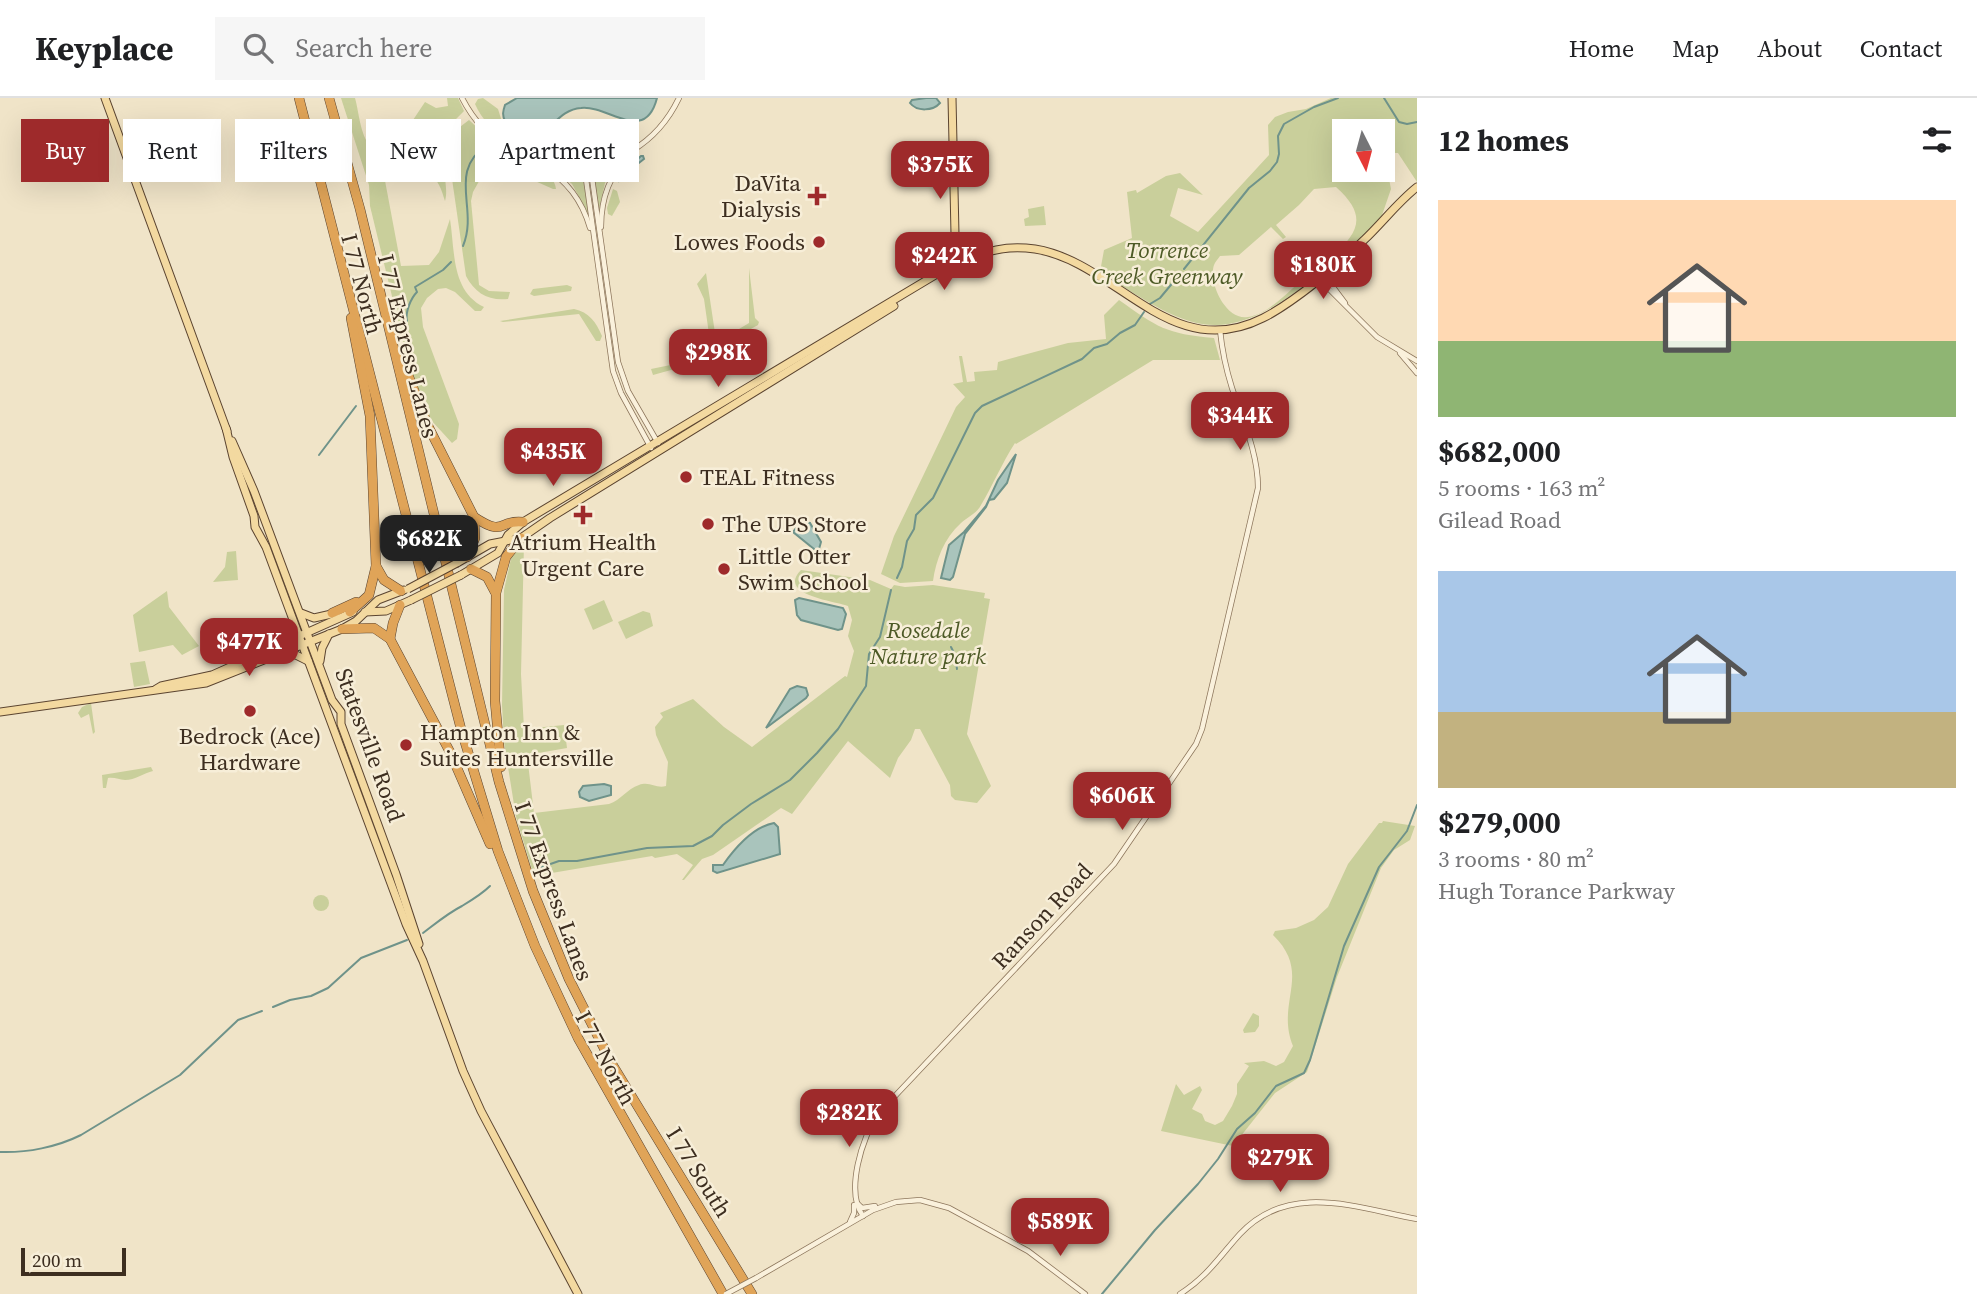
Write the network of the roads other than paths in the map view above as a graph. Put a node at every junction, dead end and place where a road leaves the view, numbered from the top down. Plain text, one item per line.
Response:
1 (103, 98) edge
2 (293, 98) edge
3 (299, 98) edge
4 (327, 98) edge
5 (462, 98) edge
6 (678, 98) edge
7 (952, 98) edge
8 (475, 119) edge
9 (639, 144) edge
10 (563, 182) edge
11 (586, 182) edge
12 (593, 182) edge
13 (610, 182) edge
14 (1417, 187) edge
15 (593, 236) junction
16 (601, 242) junction
17 (959, 264) junction
18 (374, 268) junction
19 (1323, 279) junction
20 (351, 318) junction
21 (1220, 330) junction
22 (1400, 352) junction
23 (1417, 361) edge
24 (1417, 373) edge
25 (753, 384) junction
26 (731, 407) junction
27 (226, 428) junction
28 (654, 444) junction
29 (659, 452) junction
30 (568, 495) junction
31 (254, 516) junction
32 (474, 517) junction
33 (550, 518) junction
34 (523, 522) junction
35 (267, 527) junction
36 (521, 538) junction
37 (506, 541) junction
38 (467, 557) junction
39 (376, 566) junction
40 (471, 569) junction
41 (372, 582) junction
42 (404, 590) junction
43 (496, 593) junction
44 (400, 605) junction
45 (299, 611) junction
46 (365, 612) junction
47 (332, 613) junction
48 (347, 613) junction
49 (291, 618) junction
50 (342, 629) junction
51 (329, 634) junction
52 (309, 636) junction
53 (390, 639) junction
54 (300, 640) junction
55 (284, 643) junction
56 (276, 651) junction
57 (309, 662) junction
58 (247, 663) junction
59 (320, 665) junction
60 (156, 689) junction
61 (0, 712) edge
62 (328, 714) junction
63 (341, 724) junction
64 (335, 735) junction
65 (352, 753) junction
66 (513, 830) junction
67 (494, 852) junction
68 (423, 961) junction
69 (855, 1197) junction
70 (882, 1206) junction
71 (863, 1216) junction
72 (1417, 1219) edge
73 (847, 1225) junction
74 (578, 1294) edge
75 (717, 1294) edge
76 (725, 1294) edge
77 (745, 1294) edge
78 (752, 1294) edge
79 (1085, 1294) edge
80 (1180, 1294) edge

1 - 27 main road, Statesville Road
2 - 20 highway, I 77 North
3 - 76 highway, I 77 Express Lanes
4 - 18 highway
4 - 77 highway, I 77 Express Lanes
5 - 8 street
6 - 9 street
7 - 17 main road
10 - 15 street
11 - 15 street
12 - 16 street
13 - 16 street
14 - 19 main road
15 - 28 street
16 - 28 street
17 - 21 main road
17 - 25 main road
17 - 26 main road
18 - 32 highway
18 - 66 highway, I 77 South
19 - 21 main road
19 - 22 street
20 - 39 highway
20 - 67 highway, I 77 North
21 - 69 street, Ranson Road
22 - 23 street
22 - 24 street
25 - 26 main road
25 - 28 main road
26 - 29 main road
27 - 31 main road, Statesville Road
27 - 35 main road, Statesville Road
28 - 29 street
28 - 30 main road
29 - 33 main road
30 - 33 main road
30 - 34 main road
31 - 35 main road
31 - 49 main road, Statesville Road
32 - 34 highway
32 - 38 highway
33 - 36 main road
34 - 37 main road
35 - 45 main road, Statesville Road
36 - 37 main road
36 - 43 highway
37 - 38 main road
37 - 40 main road
38 - 42 main road, bridge
39 - 41 highway
39 - 42 highway
40 - 43 highway
40 - 44 main road, bridge
41 - 47 highway
41 - 48 highway
42 - 46 main road
43 - 66 highway
44 - 46 main road
44 - 53 highway
45 - 47 main road
45 - 52 main road, Statesville Road
46 - 48 main road
46 - 50 main road
47 - 48 main road
48 - 52 main road
49 - 54 main road, Statesville Road
49 - 55 main road
50 - 51 main road
50 - 53 highway
51 - 52 main road
51 - 59 main road
52 - 54 main road
52 - 59 main road, Statesville Road
53 - 67 highway
54 - 55 main road
54 - 56 main road
54 - 57 main road, Statesville Road
55 - 56 main road
56 - 57 main road
56 - 58 main road
57 - 62 main road, Statesville Road
58 - 60 main road
58 - 60 main road
59 - 63 main road, Statesville Road
60 - 61 main road
62 - 63 main road
62 - 64 main road, Statesville Road
63 - 65 main road, Statesville Road
64 - 65 main road
64 - 68 main road, Statesville Road
65 - 68 main road, Statesville Road
66 - 78 highway, I 77 South
67 - 75 highway, I 77 North
68 - 74 main road, Statesville Road
69 - 70 street
69 - 71 street
69 - 73 street, Ranson Road
70 - 71 street
70 - 79 street
71 - 73 street
72 - 80 street
73 - 76 street, bridge

